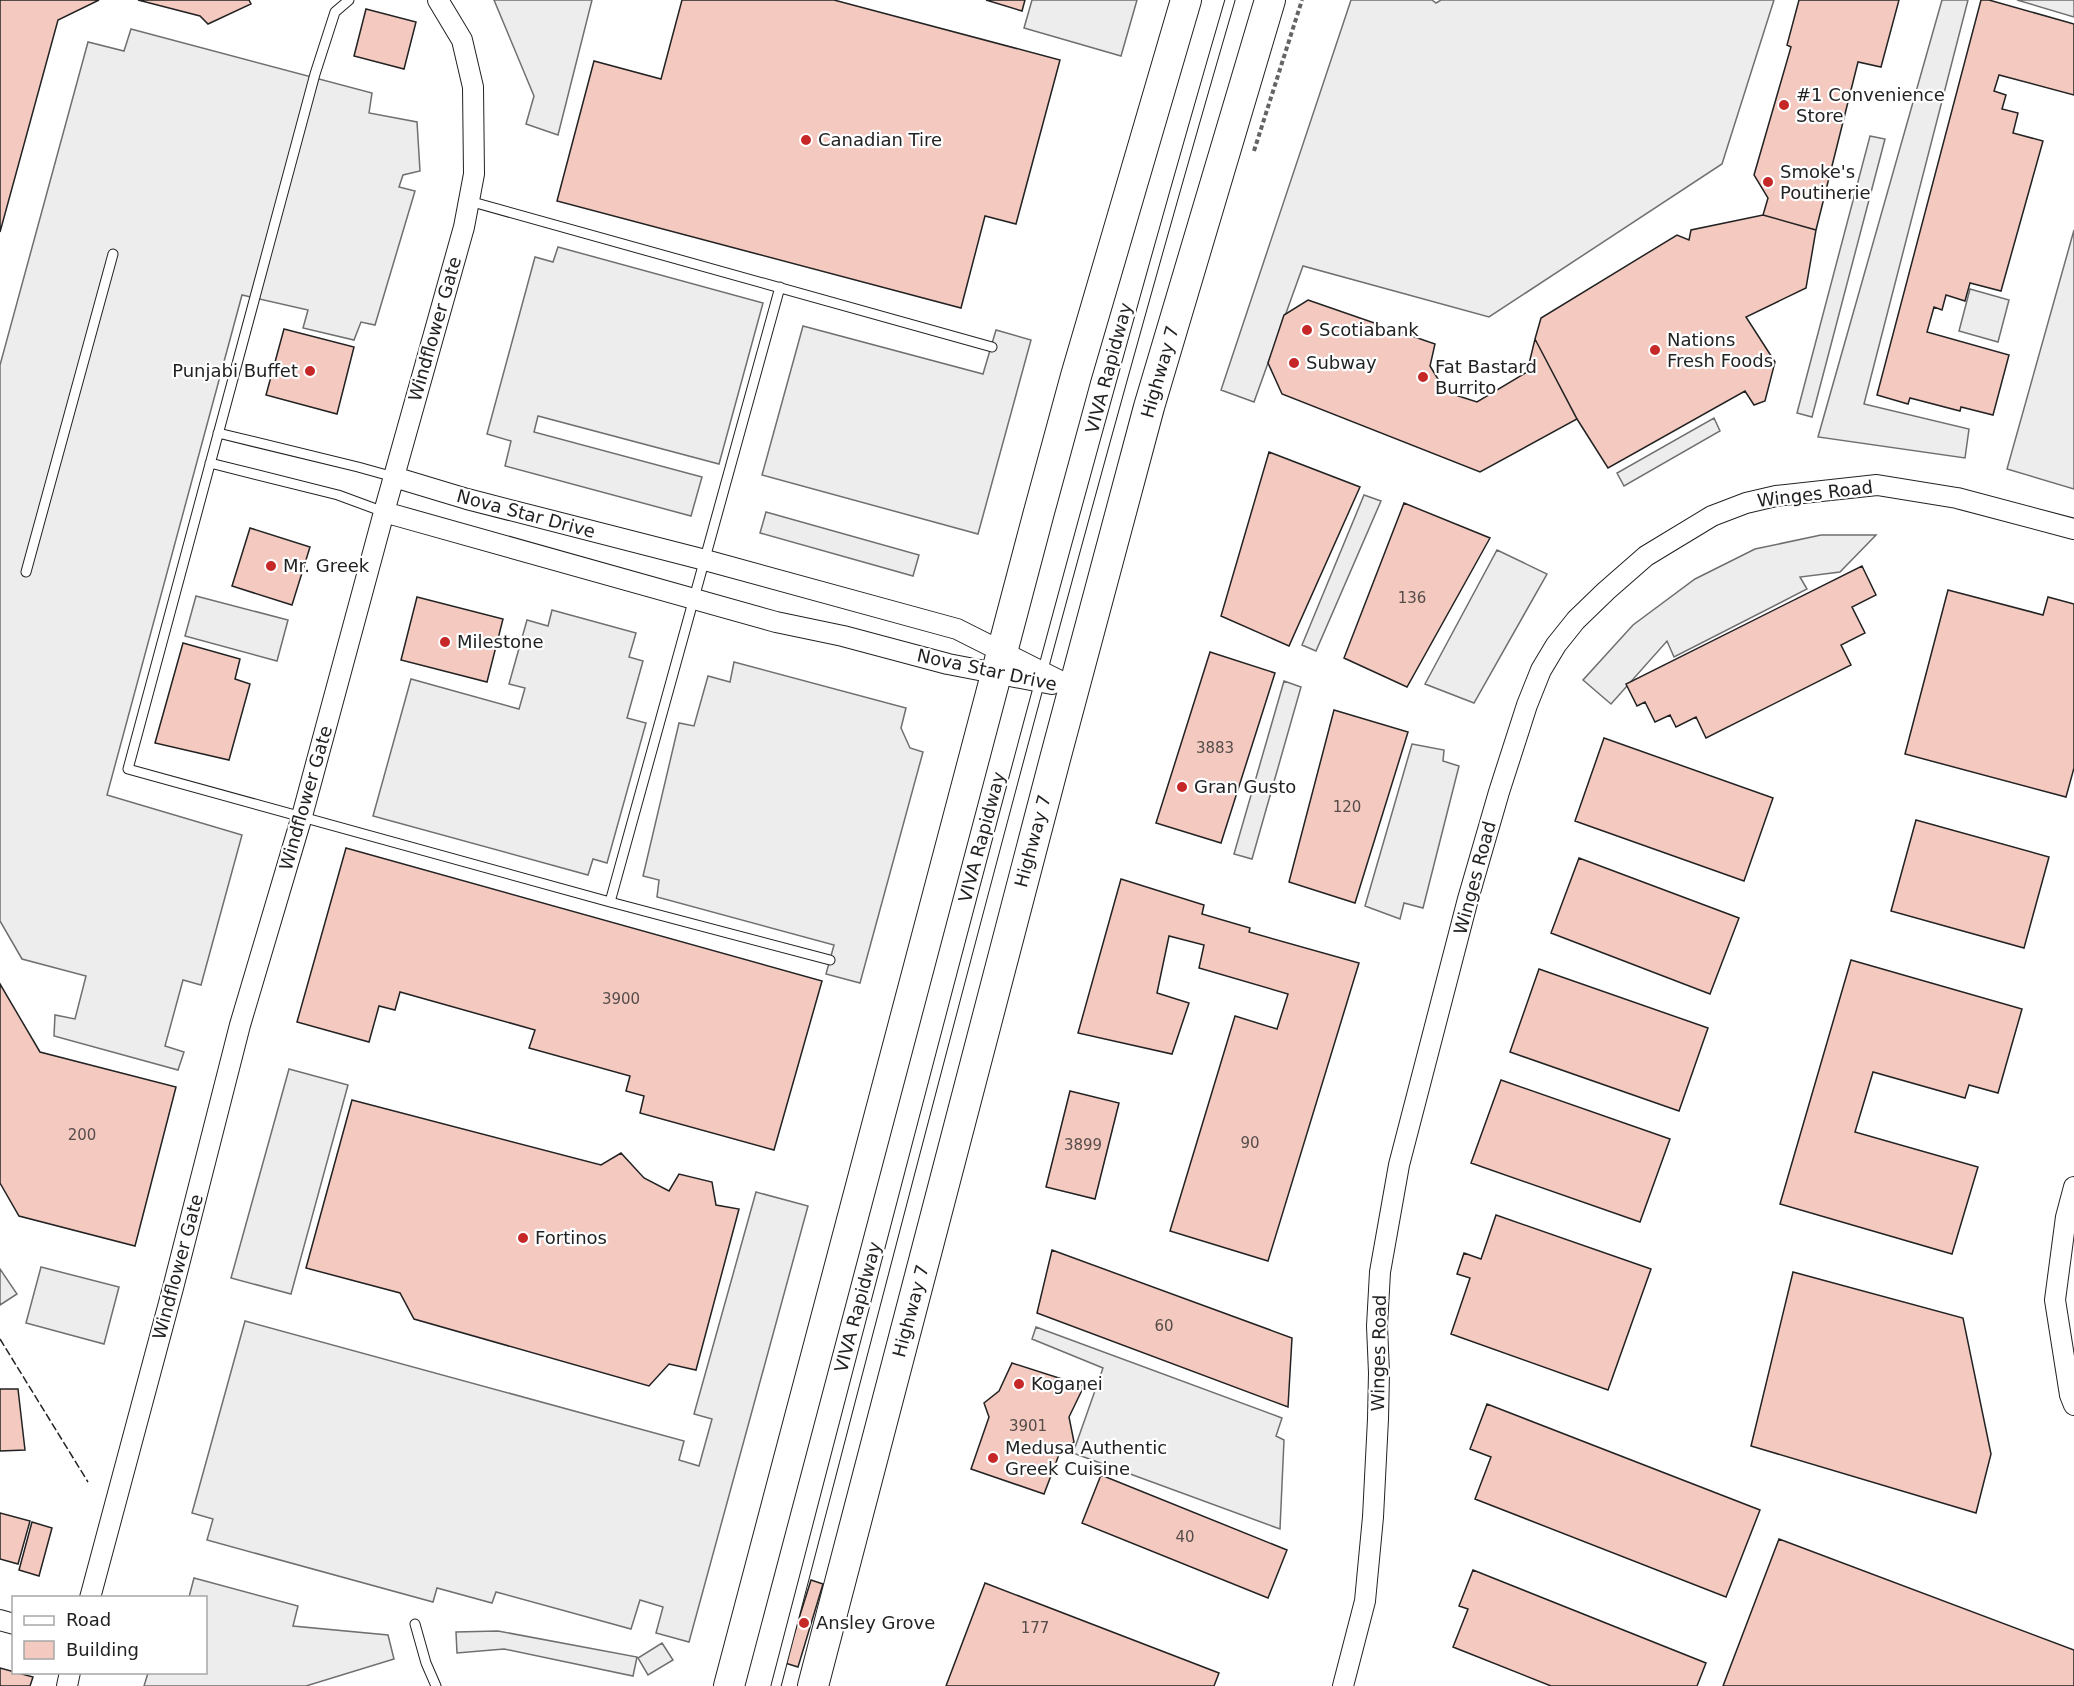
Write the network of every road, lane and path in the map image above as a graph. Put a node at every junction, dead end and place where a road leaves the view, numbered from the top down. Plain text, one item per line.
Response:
1 (349, 0) edge
2 (438, 0) edge
3 (1186, 0) edge
4 (1230, 0) edge
5 (1270, 0) edge
6 (469, 201) junction
7 (113, 254) dead end
8 (780, 287) junction
9 (992, 347) dead end
10 (218, 433) junction
11 (210, 463) junction
12 (394, 477) junction
13 (384, 513) junction
14 (2074, 529) edge
15 (705, 560) junction
16 (26, 572) dead end
17 (694, 599) junction
18 (999, 662) junction
19 (1041, 677) junction
20 (1074, 688) junction
21 (302, 816) junction
22 (610, 902) junction
23 (830, 960) dead end
24 (2074, 1188) edge
25 (2074, 1405) edge
26 (91, 1596) edge
27 (415, 1624) dead end
28 (436, 1686) edge
29 (729, 1686) edge
30 (776, 1686) edge
31 (813, 1686) edge
32 (1343, 1686) edge

1 - 10 lane
2 - 6 street, Windflower Gate
3 - 18 main road
4 - 19 lane, VIVA Rapidway
5 - 20 main road, Highway 7
6 - 8 lane
6 - 12 street, Windflower Gate
7 - 16 lane
8 - 9 lane
8 - 15 lane
10 - 11 lane
10 - 12 lane
11 - 13 lane
11 - 21 lane
12 - 13 street, Windflower Gate
12 - 15 street, Nova Star Drive
13 - 17 street, Nova Star Drive
13 - 21 street, Windflower Gate
14 - 32 street, Winges Road
15 - 17 lane
15 - 18 street, Nova Star Drive
17 - 18 street, Nova Star Drive
17 - 22 lane
18 - 19 street, Nova Star Drive
18 - 29 main road
19 - 20 street, Nova Star Drive
19 - 30 lane, VIVA Rapidway
20 - 31 main road, Highway 7
21 - 22 lane
21 - 26 street, Windflower Gate
22 - 23 lane
24 - 25 street
27 - 28 lane

